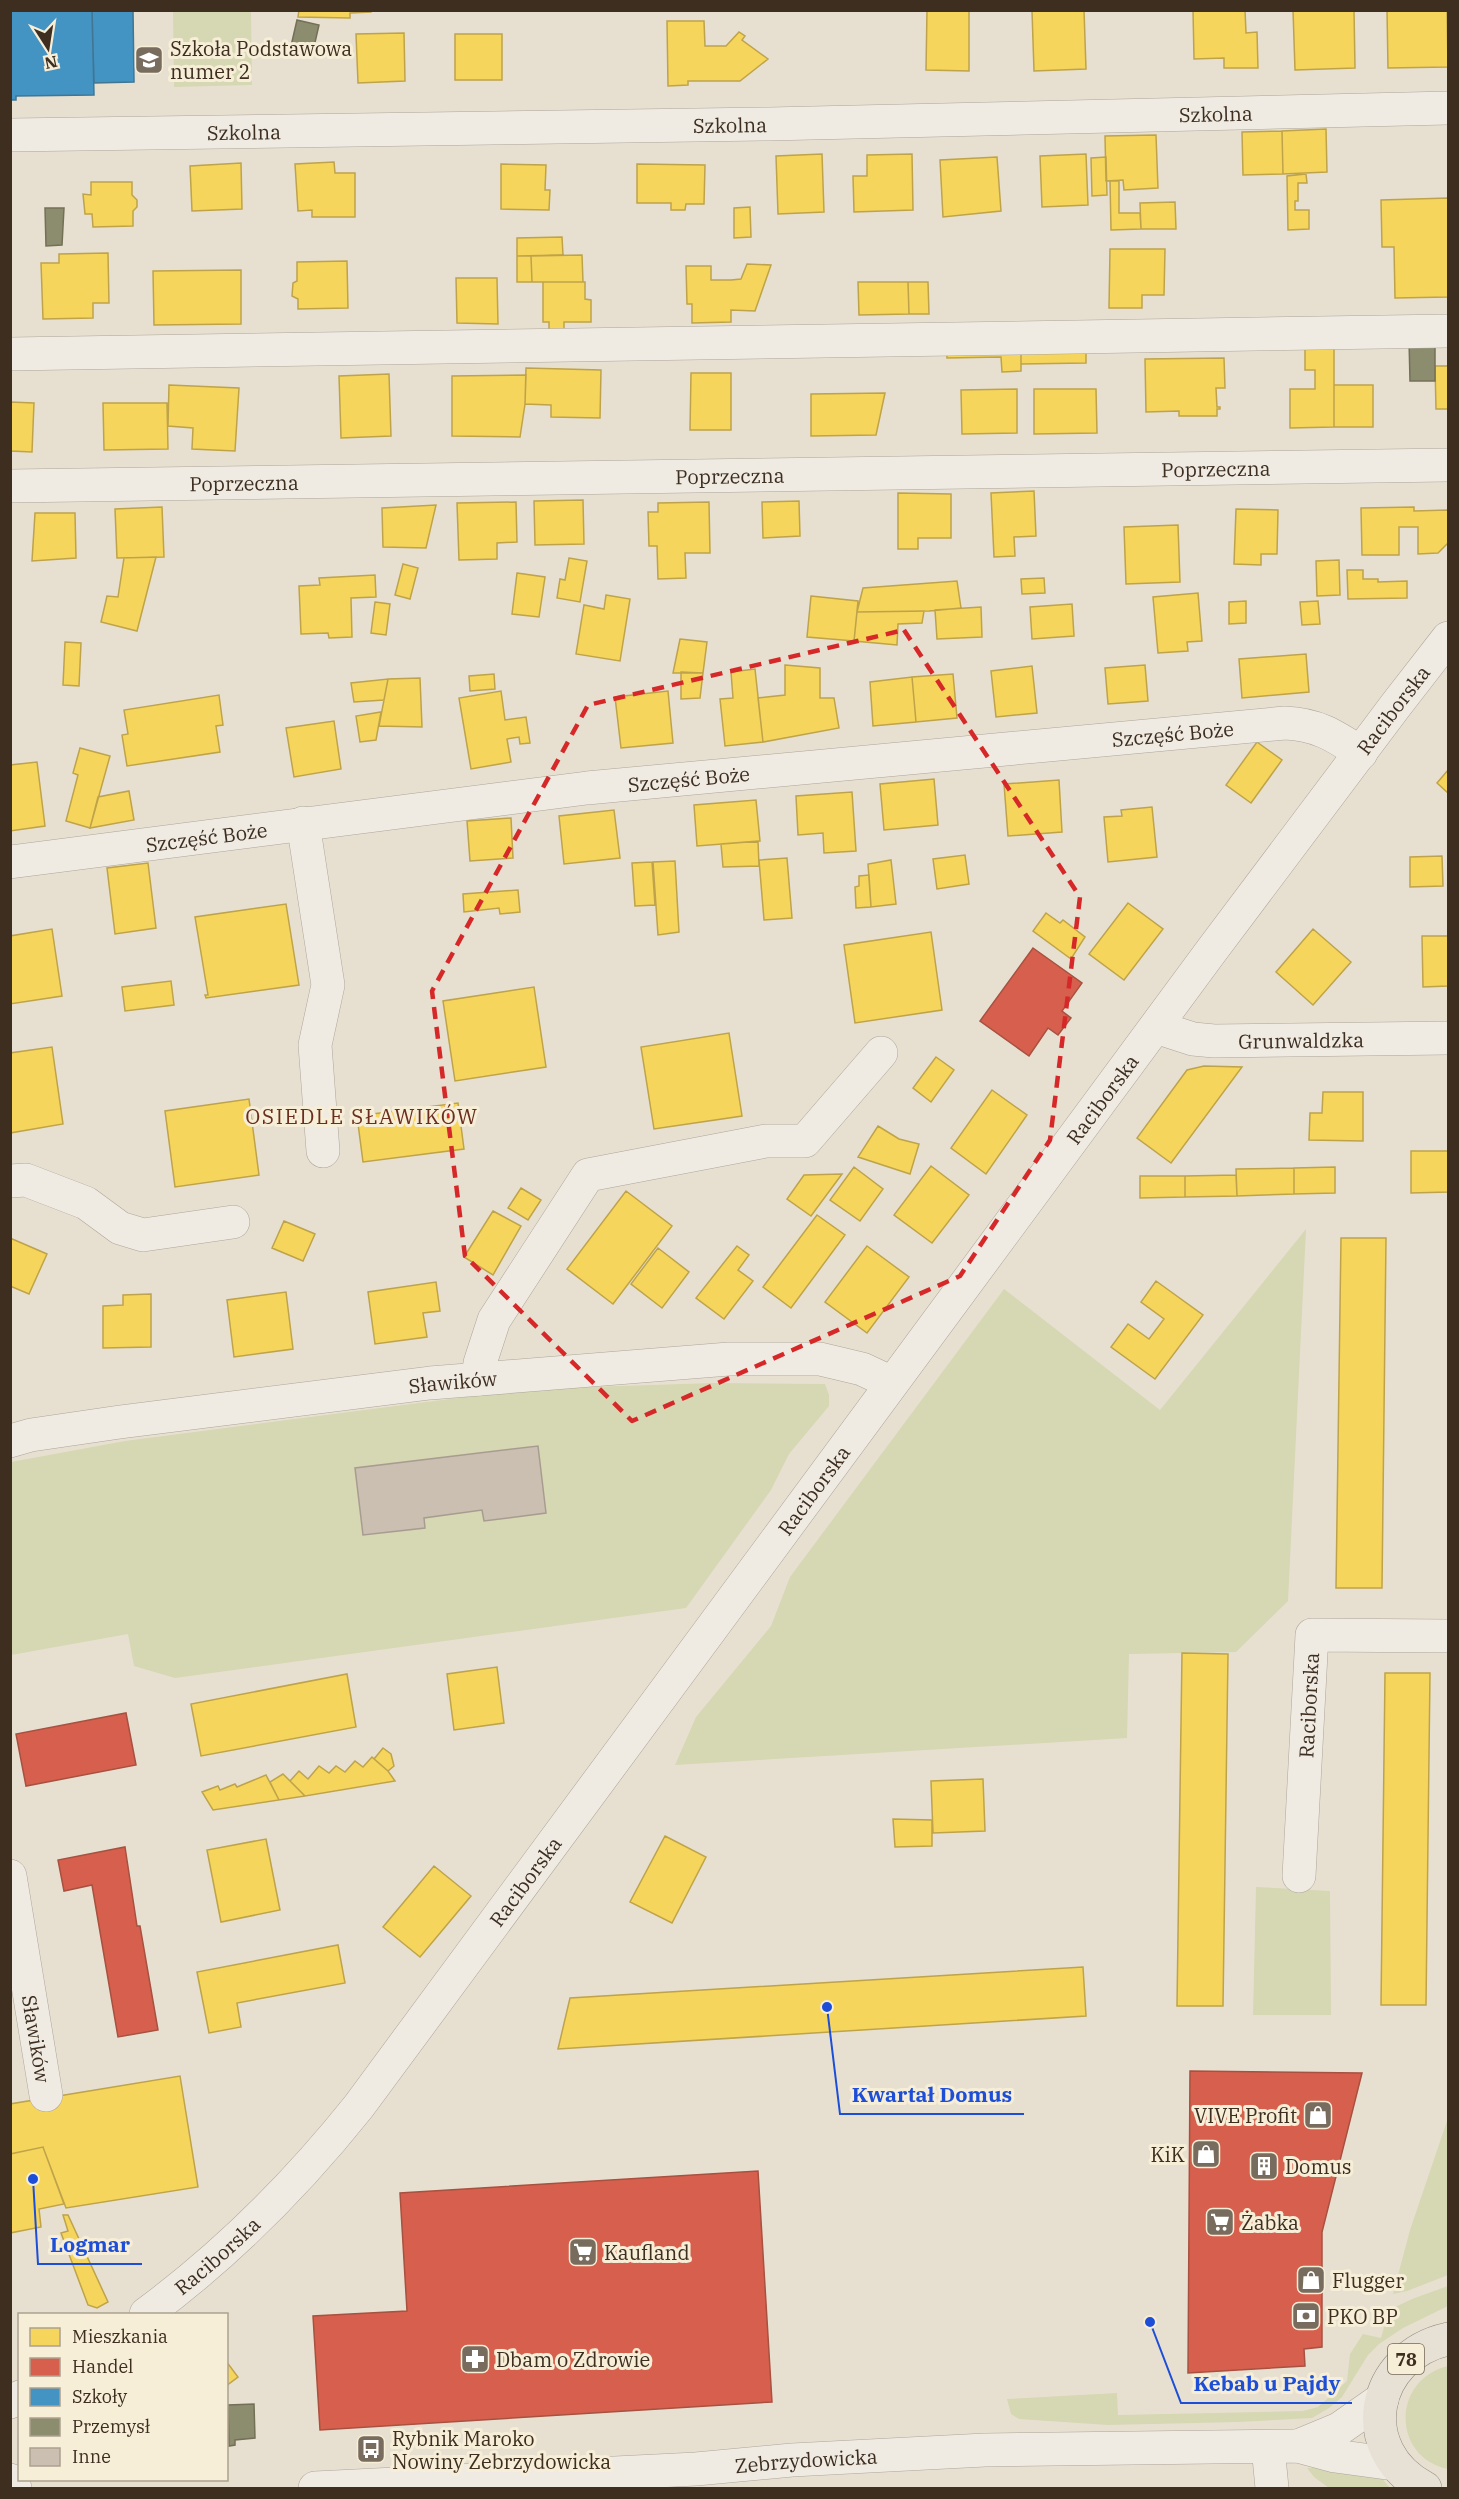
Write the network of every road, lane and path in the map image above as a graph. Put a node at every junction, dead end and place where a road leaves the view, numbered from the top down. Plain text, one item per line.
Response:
1 (1449, 108) edge
2 (10, 135) edge
3 (1449, 331) edge
4 (10, 354) edge
5 (1449, 465) edge
6 (10, 486) edge
7 (1449, 638) edge
8 (1361, 753) junction
9 (303, 823) junction
10 (10, 862) edge
11 (1156, 1027) junction
12 (1449, 1038) edge
13 (881, 1053) dead end
14 (323, 1151) dead end
15 (10, 1181) edge
16 (233, 1222) dead end
17 (478, 1379) junction
18 (892, 1383) junction
19 (10, 1441) edge
20 (1449, 1636) edge
21 (10, 1876) edge
22 (1299, 1876) dead end
23 (46, 2095) dead end
24 (147, 2313) edge
25 (1449, 2339) edge
26 (1382, 2399) junction
27 (1283, 2446) junction
28 (1407, 2478) edge
29 (10, 2480) edge
30 (15, 2488) edge
31 (315, 2488) edge
32 (1272, 2488) edge

1 - 2 street, Szkolna
3 - 4 street
5 - 6 street, Poprzeczna
7 - 8 street, Raciborska
8 - 9 street, Szczęść Boże
8 - 11 street, Raciborska
9 - 10 street, Szczęść Boże
9 - 14 street
11 - 12 street, Grunwaldzka
11 - 18 street, Raciborska
13 - 17 street
15 - 16 street
17 - 18 street, Sławików
17 - 19 street, Sławików
18 - 24 street, Raciborska
20 - 22 street, Raciborska
21 - 23 street, Sławików
25 - 26 main road, 78
26 - 27 street, Zebrzydowicka
26 - 28 main road, 78
27 - 28 street, Zebrzydowicka
27 - 31 street, Zebrzydowicka
27 - 32 street
29 - 30 street

